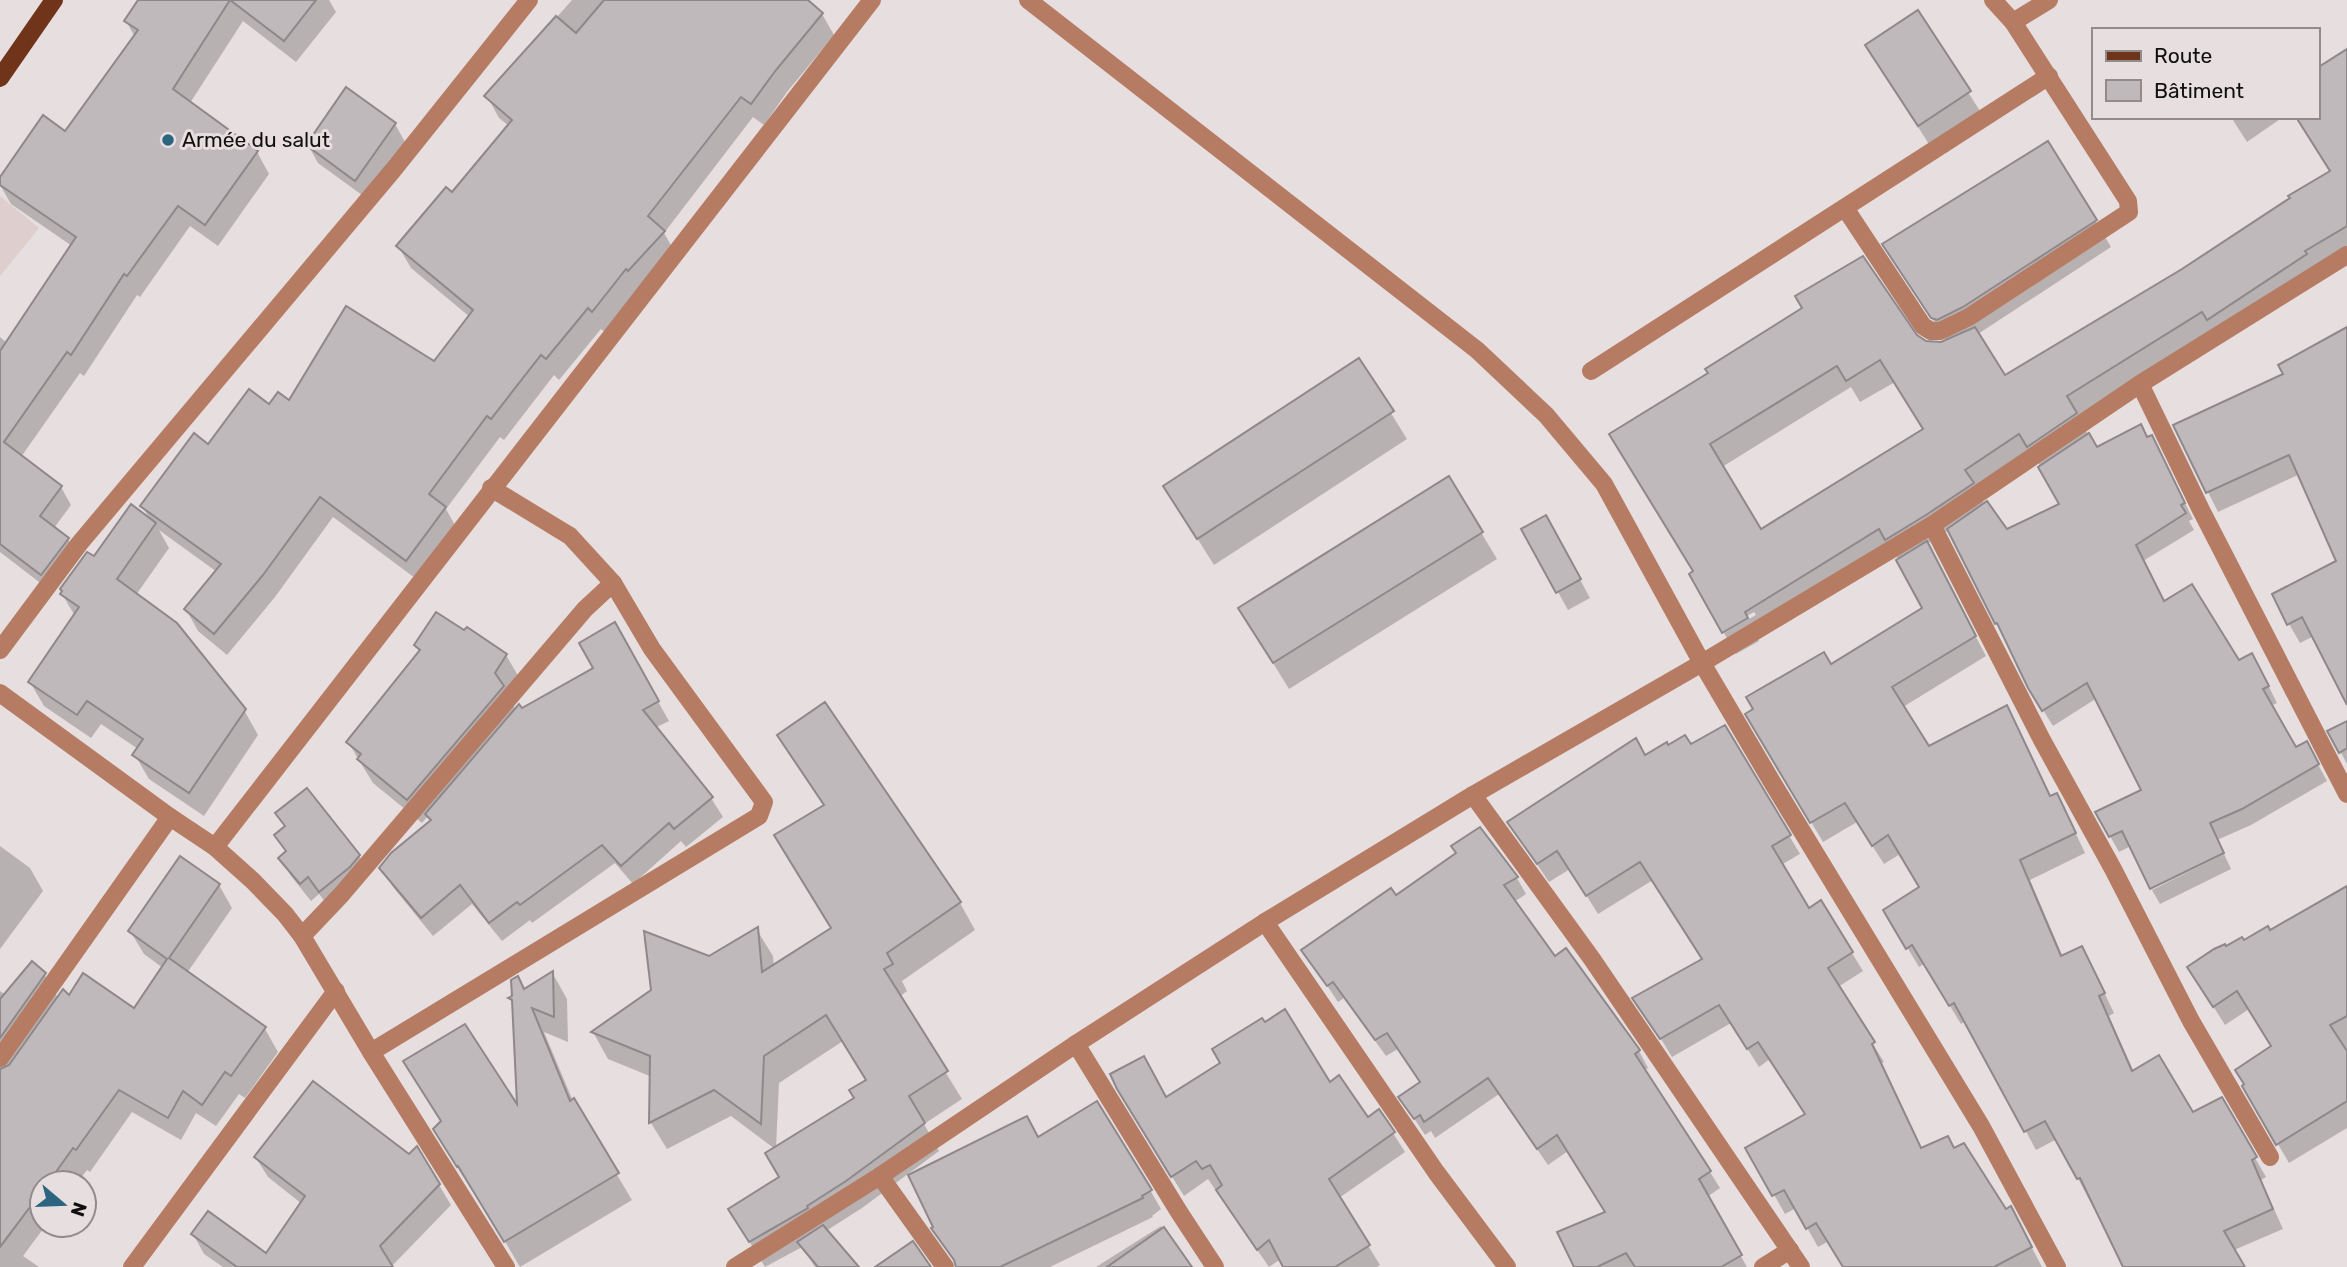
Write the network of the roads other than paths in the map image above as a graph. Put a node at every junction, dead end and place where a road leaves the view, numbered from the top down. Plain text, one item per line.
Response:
1 (54, 0) edge
2 (529, 0) edge
3 (872, 0) edge
4 (1028, 0) edge
5 (1993, 0) edge
6 (2049, 0) edge
7 (2013, 22) junction
8 (2049, 76) junction
9 (0, 78) edge
10 (1845, 208) junction
11 (2347, 254) edge
12 (1591, 371) dead end
13 (2140, 384) junction
14 (491, 488) junction
15 (1932, 525) junction
16 (613, 583) junction
17 (0, 650) edge
18 (1702, 663) junction
19 (0, 693) edge
20 (1473, 794) junction
21 (2347, 794) edge
22 (170, 817) junction
23 (215, 847) junction
24 (1265, 922) junction
25 (302, 936) junction
26 (336, 991) junction
27 (1076, 1044) junction
28 (371, 1052) junction
29 (0, 1058) edge
30 (2270, 1157) dead end
31 (880, 1176) junction
32 (1790, 1251) junction
33 (132, 1267) edge
34 (506, 1267) edge
35 (735, 1267) edge
36 (945, 1267) edge
37 (1215, 1267) edge
38 (1507, 1267) edge
39 (1763, 1267) edge
40 (1801, 1267) edge
41 (2057, 1267) edge

1 - 9 main road
2 - 17 street
3 - 14 street
4 - 18 street
5 - 7 street
6 - 7 street
7 - 8 street
8 - 10 street
8 - 10 street
10 - 12 street
11 - 13 street
13 - 15 street
13 - 21 street
14 - 16 street
14 - 23 street
15 - 18 street
15 - 30 street
16 - 25 street
16 - 28 street
18 - 20 street
18 - 41 street
19 - 22 street
20 - 24 street
20 - 32 street
22 - 23 street
22 - 29 street
23 - 25 street
24 - 27 street
24 - 38 street
25 - 26 street
26 - 28 street
26 - 33 street
27 - 31 street
27 - 37 street
28 - 34 street
31 - 35 street
31 - 36 street
32 - 39 street
32 - 40 street

